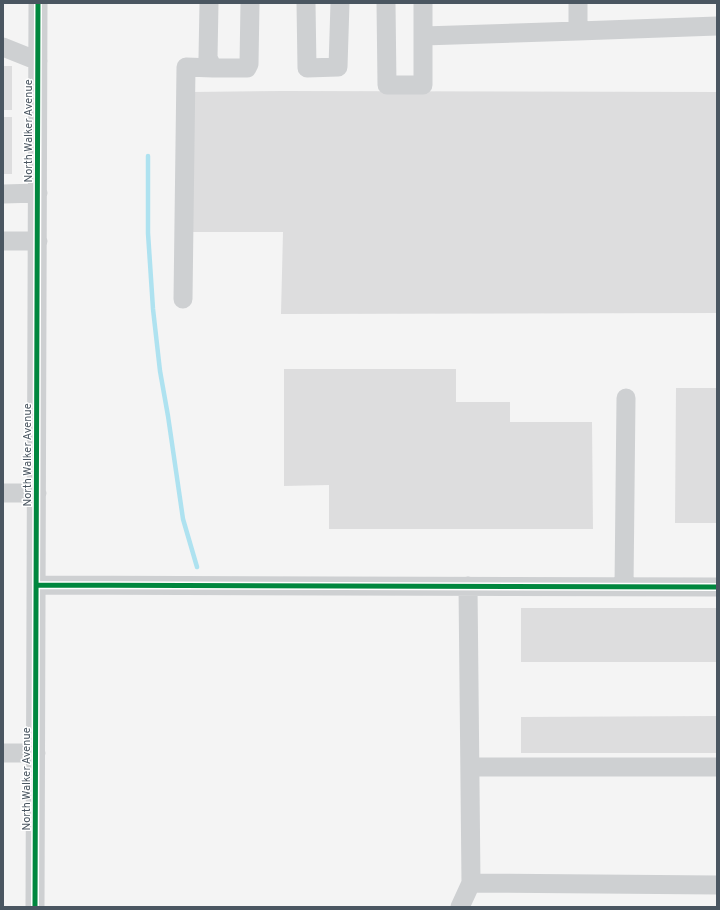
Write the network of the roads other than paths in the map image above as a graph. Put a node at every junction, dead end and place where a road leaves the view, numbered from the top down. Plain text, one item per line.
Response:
1 (38, 3) edge
2 (209, 3) edge
3 (250, 3) edge
4 (306, 3) edge
5 (340, 3) edge
6 (386, 3) edge
7 (423, 3) edge
8 (578, 3) edge
9 (717, 26) edge
10 (578, 31) junction
11 (423, 36) junction
12 (3, 47) edge
13 (38, 61) junction
14 (213, 68) junction
15 (38, 193) junction
16 (3, 194) edge
17 (3, 241) edge
18 (38, 241) junction
19 (183, 299) dead end
20 (626, 398) dead end
21 (3, 493) edge
22 (37, 493) junction
23 (36, 585) junction
24 (468, 586) junction
25 (624, 587) junction
26 (717, 587) edge
27 (3, 753) edge
28 (36, 753) junction
29 (470, 767) junction
30 (717, 768) edge
31 (471, 883) junction
32 (717, 885) edge
33 (35, 907) edge
34 (460, 907) edge

1 - 13 street, North Walker Avenue
2 - 14 street
3 - 14 street
4 - 5 street
6 - 11 street
7 - 11 street
8 - 10 street
9 - 10 street
10 - 11 street
12 - 13 street
13 - 15 street, North Walker Avenue
14 - 19 street
15 - 16 street
15 - 18 street, North Walker Avenue
17 - 18 street
18 - 22 street, North Walker Avenue
20 - 25 street
21 - 22 street
22 - 23 street, North Walker Avenue
23 - 24 street
23 - 28 street, North Walker Avenue
24 - 25 street
24 - 29 street
25 - 26 street
27 - 28 street
28 - 33 street, North Walker Avenue
29 - 30 street
29 - 31 street
31 - 32 street
31 - 34 street

